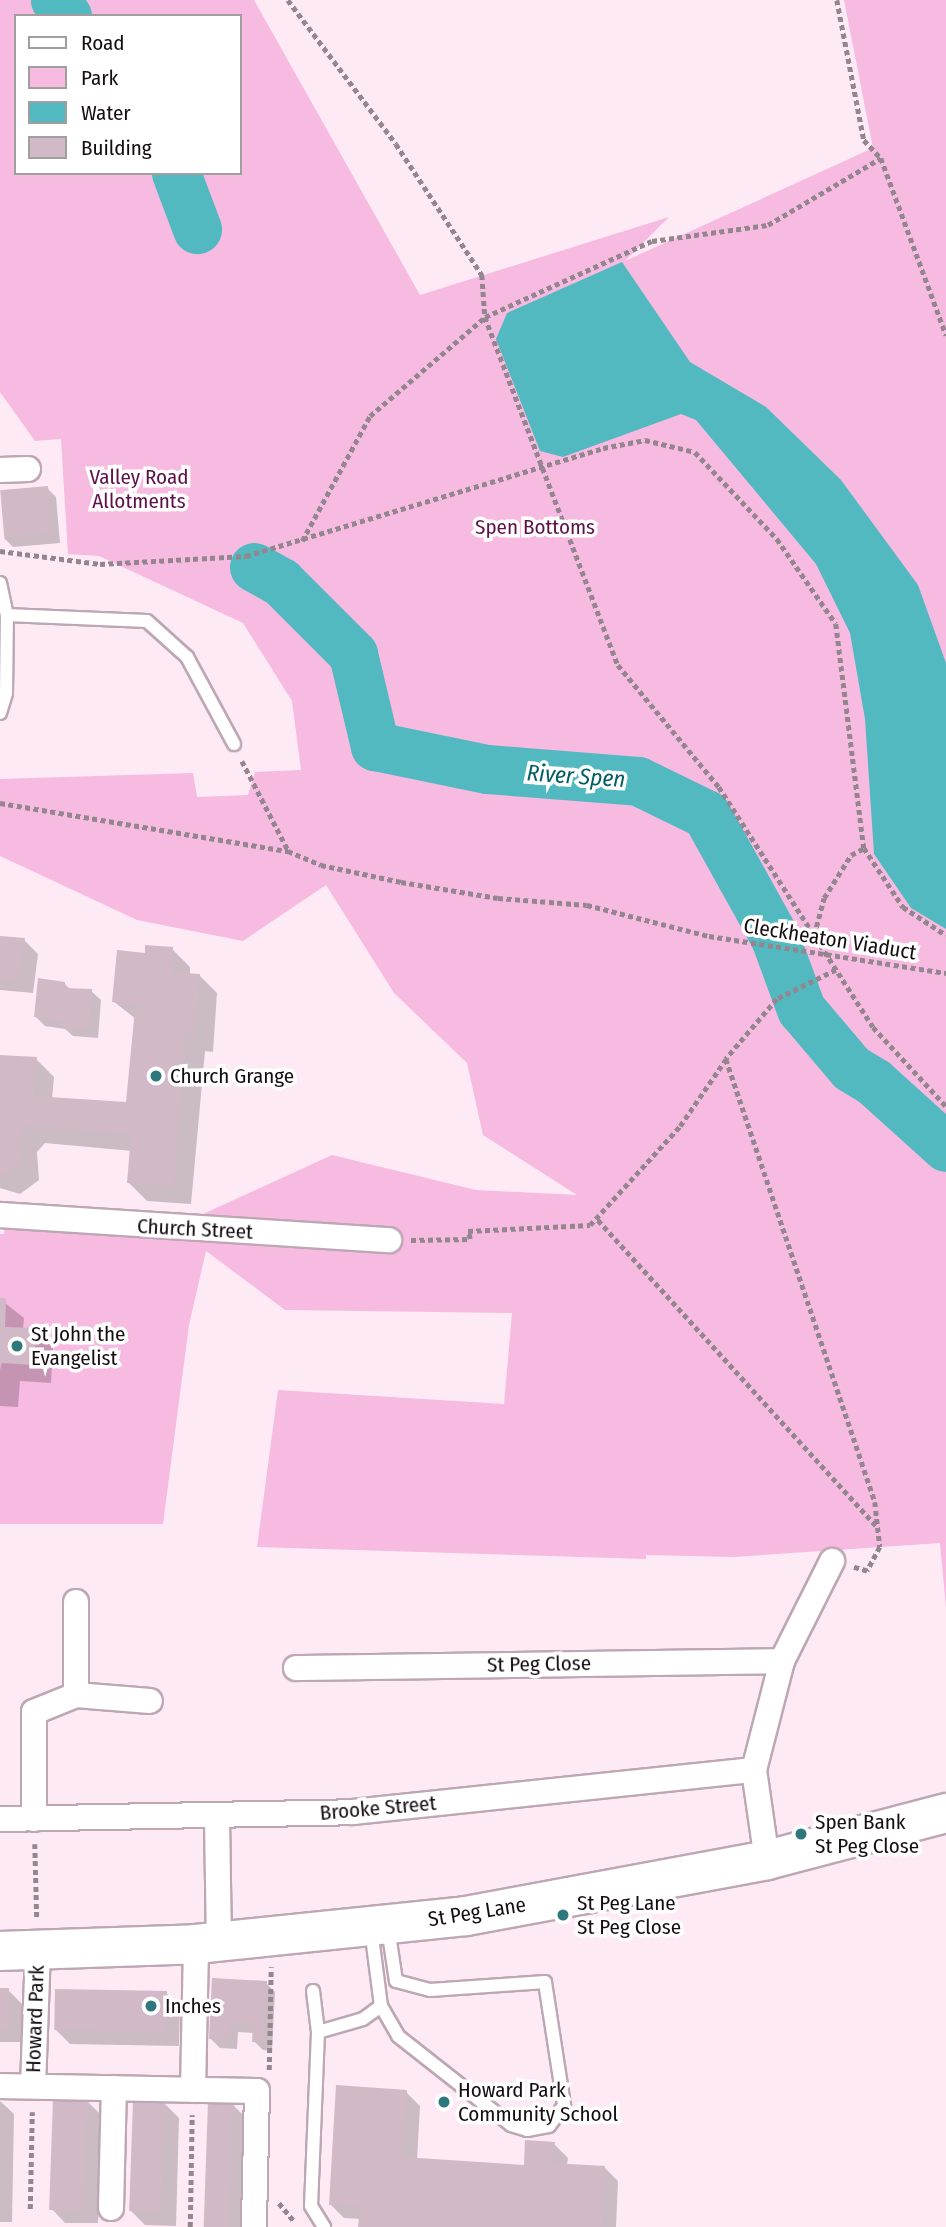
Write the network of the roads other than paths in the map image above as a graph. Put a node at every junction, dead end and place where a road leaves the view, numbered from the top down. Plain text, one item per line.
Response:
1 (28, 469) dead end
2 (0, 470) edge
3 (0, 583) edge
4 (7, 615) junction
5 (0, 713) edge
6 (234, 744) road end
7 (0, 1216) edge
8 (389, 1240) road end
9 (832, 1561) road end
10 (76, 1602) dead end
11 (782, 1661) junction
12 (296, 1668) dead end
13 (76, 1695) junction
14 (150, 1701) dead end
15 (754, 1770) junction
16 (946, 1814) edge
17 (217, 1818) junction
18 (0, 1819) edge
19 (34, 1819) junction
20 (767, 1860) junction
21 (379, 1925) junction
22 (208, 1943) junction
23 (0, 1951) edge
24 (38, 1951) junction
25 (313, 1991) dead end
26 (380, 2006) junction
27 (318, 2032) junction
28 (0, 2086) edge
29 (33, 2087) junction
30 (114, 2088) junction
31 (193, 2090) junction
32 (111, 2208) dead end
33 (254, 2227) edge
34 (324, 2227) edge

1 - 2 street
3 - 4 lane
4 - 5 lane
4 - 6 lane
7 - 8 street, Church Street
9 - 11 street
10 - 13 street
11 - 12 street, St Peg Close
11 - 15 street
13 - 14 street
13 - 19 street
15 - 17 street, Brooke Street
15 - 20 street
16 - 20 main road, St Peg Lane
17 - 19 street, Brooke Street
17 - 22 street
18 - 19 street, Brooke Street
20 - 21 main road, St Peg Lane
21 - 22 main road, St Peg Lane
21 - 26 lane
21 - 26 lane
22 - 24 main road, St Peg Lane
22 - 31 street
23 - 24 main road, St Peg Lane
24 - 29 street, Howard Park
25 - 27 lane
26 - 27 lane
27 - 34 lane
28 - 29 street, Howard Park
29 - 30 street, Howard Park
30 - 31 street, Howard Park
30 - 32 street
31 - 33 street, Howard Park

